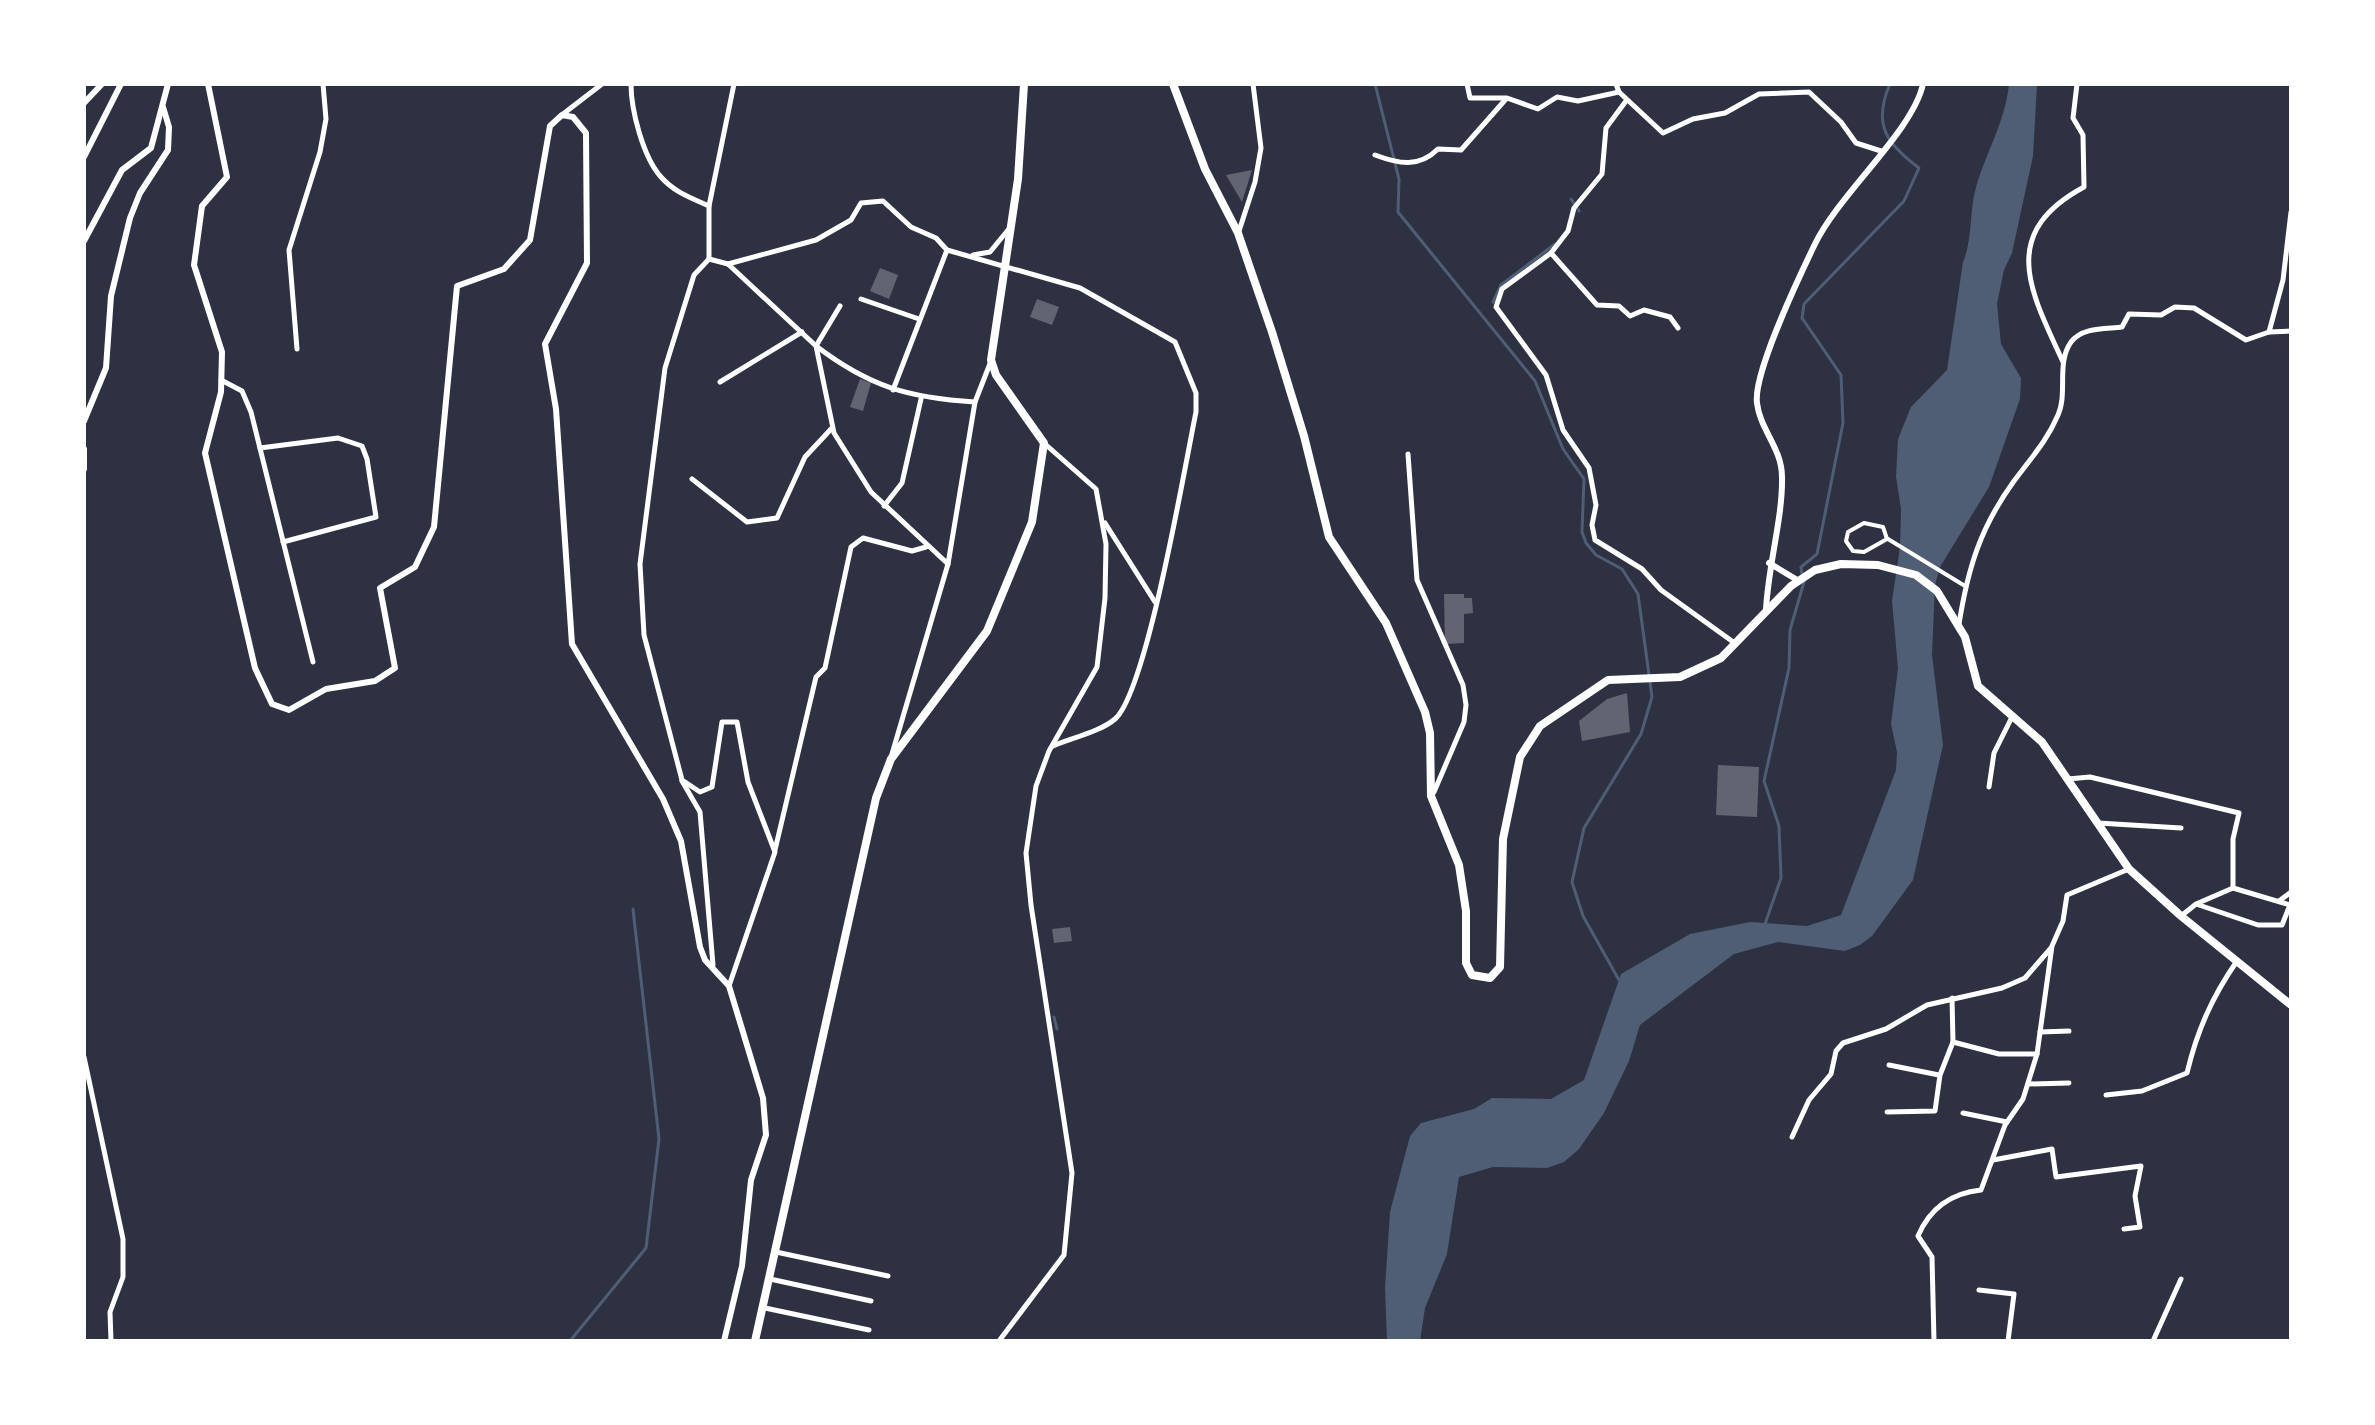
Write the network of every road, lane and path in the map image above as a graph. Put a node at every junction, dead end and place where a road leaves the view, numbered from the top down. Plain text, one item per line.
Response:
1 (102, 84) edge
2 (121, 84) edge
3 (168, 84) edge
4 (208, 84) edge
5 (323, 84) edge
6 (602, 84) edge
7 (631, 84) edge
8 (734, 84) edge
9 (1024, 84) edge
10 (1173, 84) edge
11 (1253, 84) edge
12 (1467, 84) edge
13 (1616, 84) edge
14 (1923, 84) edge
15 (2077, 84) edge
16 (1619, 92) junction
17 (1507, 98) junction
18 (1626, 101) junction
19 (84, 103) edge
20 (163, 107) junction
21 (562, 115) junction
22 (1881, 151) junction
23 (1375, 155) dead end
24 (84, 157) edge
25 (709, 206) junction
26 (2291, 212) edge
27 (1009, 229) junction
28 (1238, 233) junction
29 (84, 241) edge
30 (947, 250) junction
31 (1551, 253) junction
32 (970, 256) junction
33 (709, 259) junction
34 (728, 264) junction
35 (1003, 264) junction
36 (861, 299) dead end
37 (840, 306) dead end
38 (919, 319) junction
39 (1678, 328) dead end
40 (2291, 331) edge
41 (802, 332) junction
42 (2269, 332) junction
43 (816, 346) junction
44 (297, 349) dead end
45 (991, 360) junction
46 (2063, 363) junction
47 (221, 380) junction
48 (720, 382) dead end
49 (893, 390) junction
50 (921, 399) junction
51 (975, 402) junction
52 (84, 421) edge
53 (833, 427) junction
54 (1044, 443) junction
55 (260, 448) junction
56 (84, 449) edge
57 (1408, 454) dead end
58 (84, 469) edge
59 (692, 479) dead end
60 (884, 506) junction
61 (1101, 517) junction
62 (1887, 539) junction
63 (283, 542) junction
64 (926, 547) junction
65 (1769, 563) junction
66 (948, 564) junction
67 (1798, 581) junction
68 (1965, 586) junction
69 (1156, 603) junction
70 (1766, 610) junction
71 (1959, 625) junction
72 (1736, 645) junction
73 (313, 662) dead end
74 (2012, 717) junction
75 (1053, 746) junction
76 (891, 759) junction
77 (2067, 779) junction
78 (682, 780) junction
79 (1989, 787) dead end
80 (1431, 796) junction
81 (2094, 823) junction
82 (2181, 828) dead end
83 (775, 852) junction
84 (2129, 869) junction
85 (2233, 888) junction
86 (2291, 892) edge
87 (2278, 902) junction
88 (2196, 904) junction
89 (2181, 916) junction
90 (2052, 946) junction
91 (2237, 961) junction
92 (713, 965) junction
93 (729, 986) junction
94 (1952, 998) junction
95 (2291, 1005) edge
96 (2069, 1031) dead end
97 (2040, 1032) junction
98 (1953, 1042) junction
99 (2037, 1054) junction
100 (84, 1057) edge
101 (1889, 1065) dead end
102 (1940, 1075) junction
103 (2069, 1083) dead end
104 (2028, 1084) junction
105 (2106, 1095) dead end
106 (1887, 1112) dead end
107 (1963, 1113) dead end
108 (2007, 1122) junction
109 (1792, 1137) dead end
110 (1993, 1160) junction
111 (2124, 1229) dead end
112 (776, 1252) junction
113 (888, 1276) dead end
114 (770, 1279) junction
115 (2181, 1279) dead end
116 (1979, 1290) dead end
117 (871, 1301) dead end
118 (765, 1308) junction
119 (869, 1330) dead end
120 (111, 1341) edge
121 (724, 1341) edge
122 (755, 1341) edge
123 (999, 1341) edge
124 (1934, 1341) edge
125 (2008, 1341) edge
126 (2153, 1341) edge

1 - 19 street
2 - 24 street
3 - 20 street
4 - 47 street
5 - 44 street
6 - 21 street
7 - 25 street
8 - 25 street
9 - 27 main road
10 - 28 main road
11 - 28 street
12 - 17 street
13 - 16 street
14 - 22 street
15 - 46 street
16 - 17 street
16 - 18 street
17 - 23 street
18 - 22 street
18 - 31 street
20 - 29 street
20 - 52 street
21 - 47 street
21 - 92 street
22 - 65 street
25 - 33 street
26 - 42 street
27 - 32 street
27 - 35 main road
28 - 80 main road
30 - 32 street
30 - 34 street
30 - 38 street
31 - 39 street
31 - 72 street
32 - 35 street
33 - 34 street
33 - 78 street
34 - 41 street
35 - 45 main road
35 - 69 street
36 - 38 street
37 - 43 street
38 - 49 street
40 - 42 street
41 - 43 street
41 - 48 street
42 - 46 street
43 - 49 street
43 - 53 street
45 - 51 street
45 - 54 main road
46 - 68 street
47 - 55 street
49 - 50 street
50 - 51 street
50 - 60 street
51 - 66 street
53 - 59 street
53 - 60 street
54 - 61 street
54 - 76 main road
55 - 63 street
55 - 63 street
56 - 58 street
57 - 80 street
60 - 64 street
61 - 69 street
61 - 75 street
62 - 62 street
62 - 68 street
63 - 73 street
64 - 66 street
64 - 83 street
65 - 67 street
65 - 70 street
66 - 76 street
67 - 70 main road
67 - 71 main road
68 - 71 street
69 - 75 street
70 - 72 main road
71 - 74 main road
72 - 80 main road
74 - 77 main road
74 - 79 street
75 - 123 street
76 - 112 main road
77 - 81 main road
77 - 85 street
78 - 83 street
78 - 92 street
81 - 82 street
81 - 84 main road
83 - 93 street
84 - 89 main road
84 - 90 street
85 - 87 street
85 - 88 street
86 - 87 street
87 - 88 street
88 - 89 street
89 - 91 main road
90 - 94 street
90 - 97 street
91 - 95 main road
91 - 105 street
92 - 93 street
93 - 121 street
94 - 98 street
94 - 109 street
96 - 97 street
97 - 99 street
98 - 99 street
98 - 102 street
99 - 104 street
100 - 120 street
101 - 102 street
102 - 106 street
103 - 104 street
104 - 108 street
107 - 108 street
108 - 110 street
110 - 111 street
110 - 124 street
112 - 113 street
112 - 114 main road
114 - 117 street
114 - 118 main road
115 - 126 street
116 - 125 street
118 - 119 street
118 - 122 main road

